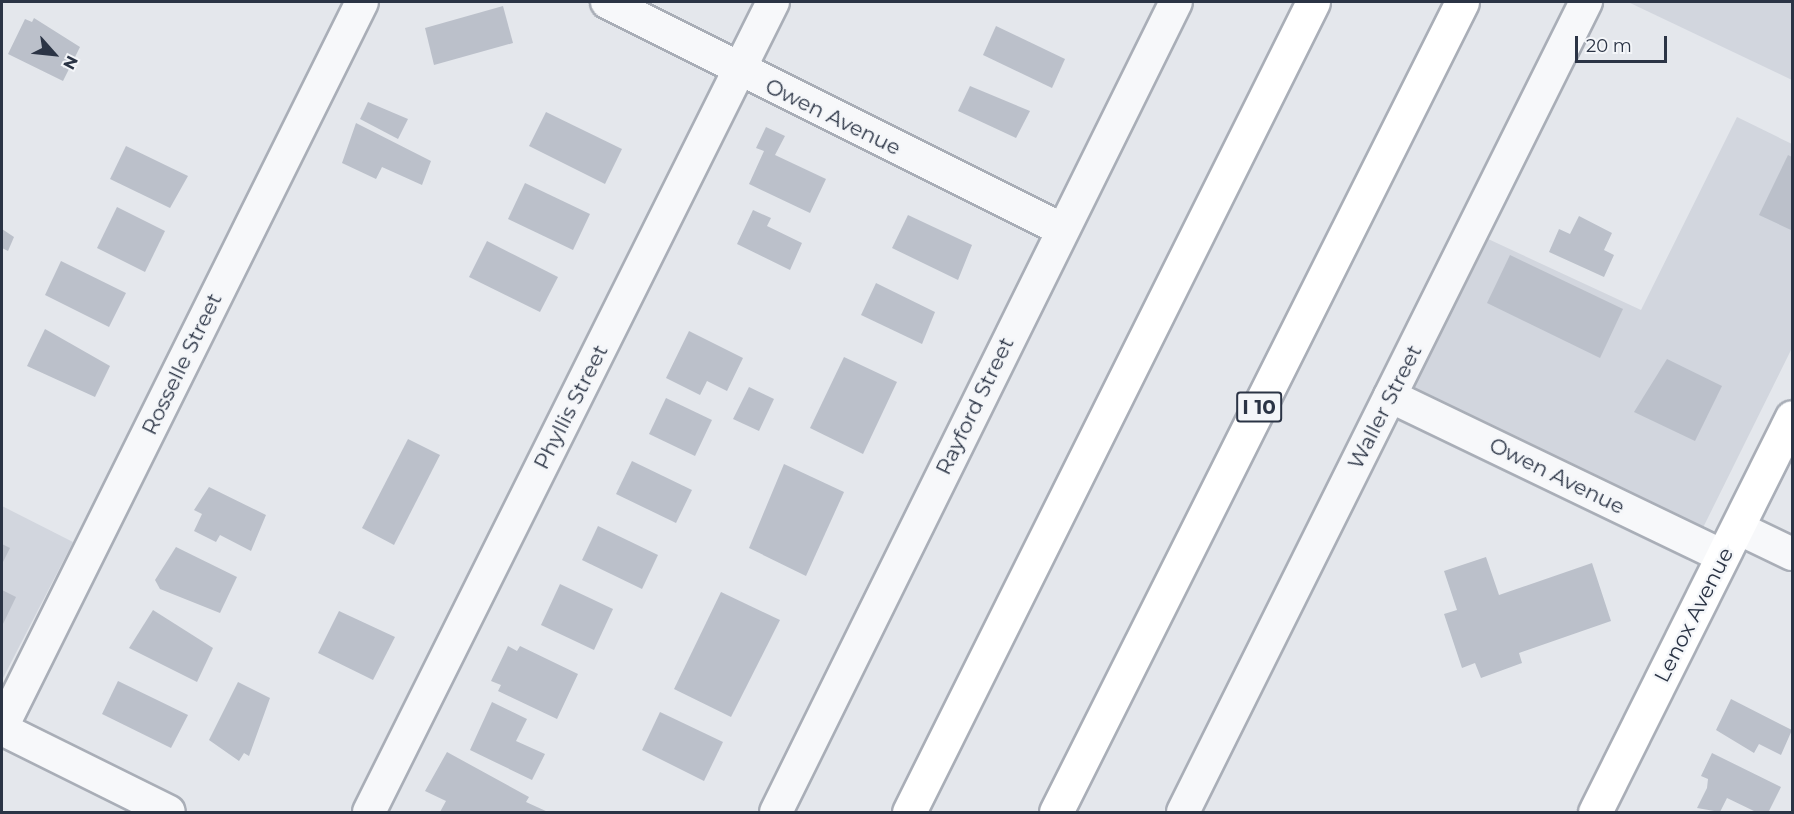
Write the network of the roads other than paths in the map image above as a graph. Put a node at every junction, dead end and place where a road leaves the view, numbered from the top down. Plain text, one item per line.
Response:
1 (362, 2) edge
2 (607, 2) edge
3 (773, 2) edge
4 (1176, 2) edge
5 (1313, 2) edge
6 (1462, 2) edge
7 (1586, 2) edge
8 (740, 70) junction
9 (1061, 229) junction
10 (1390, 396) junction
11 (1792, 417) edge
12 (1738, 528) junction
13 (1792, 554) edge
14 (1723, 556) junction
15 (2, 728) edge
16 (169, 813) edge
17 (369, 813) edge
18 (776, 813) edge
19 (909, 813) edge
20 (1056, 813) edge
21 (1183, 813) edge
22 (1595, 813) edge

1 - 15 street, Rosselle Street
2 - 8 street, Owen Avenue
3 - 8 street, Phyllis Street
4 - 9 street, Rayford Street
5 - 19 main road
6 - 20 main road, I 10
7 - 10 street, Waller Street
8 - 9 street, Owen Avenue
8 - 17 street, Phyllis Street
9 - 18 street, Rayford Street
10 - 14 street, Owen Avenue
10 - 21 street, Waller Street
11 - 12 main road, Lenox Avenue
12 - 13 street
12 - 14 main road, Lenox Avenue
14 - 22 main road, Lenox Avenue
15 - 16 street

